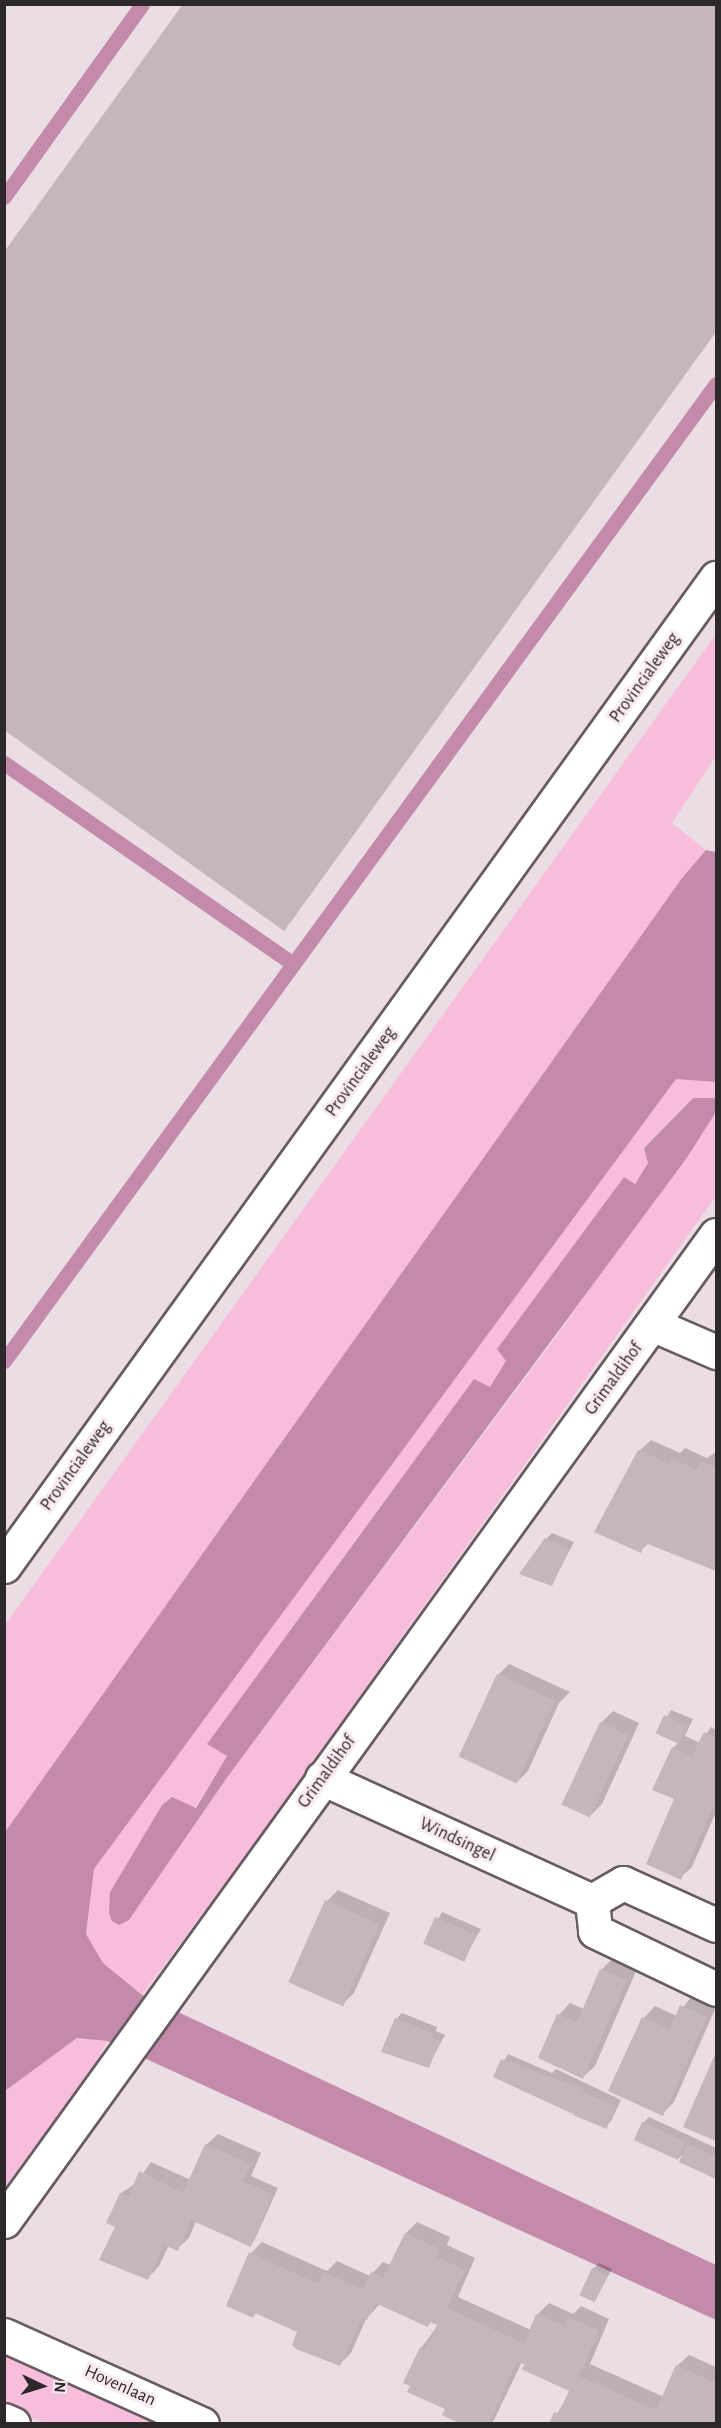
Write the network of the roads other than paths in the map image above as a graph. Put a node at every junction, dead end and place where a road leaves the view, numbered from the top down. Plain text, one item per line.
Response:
1 (717, 578) edge
2 (717, 1235) edge
3 (654, 1325) junction
4 (717, 1352) edge
5 (4, 1566) edge
6 (322, 1778) junction
7 (592, 1902) junction
8 (717, 1924) edge
9 (717, 1989) edge
10 (4, 2221) edge
11 (4, 2335) edge
12 (4, 2420) edge
13 (13, 2424) edge
14 (202, 2424) edge

1 - 5 street, Provincialeweg
2 - 3 street, Grimaldihof
3 - 4 street, Grimaldihof
3 - 6 street, Grimaldihof
6 - 7 street, Windsingel
6 - 10 street, Grimaldihof
7 - 8 street
7 - 9 street
11 - 14 street, Hovenlaan
12 - 13 street

